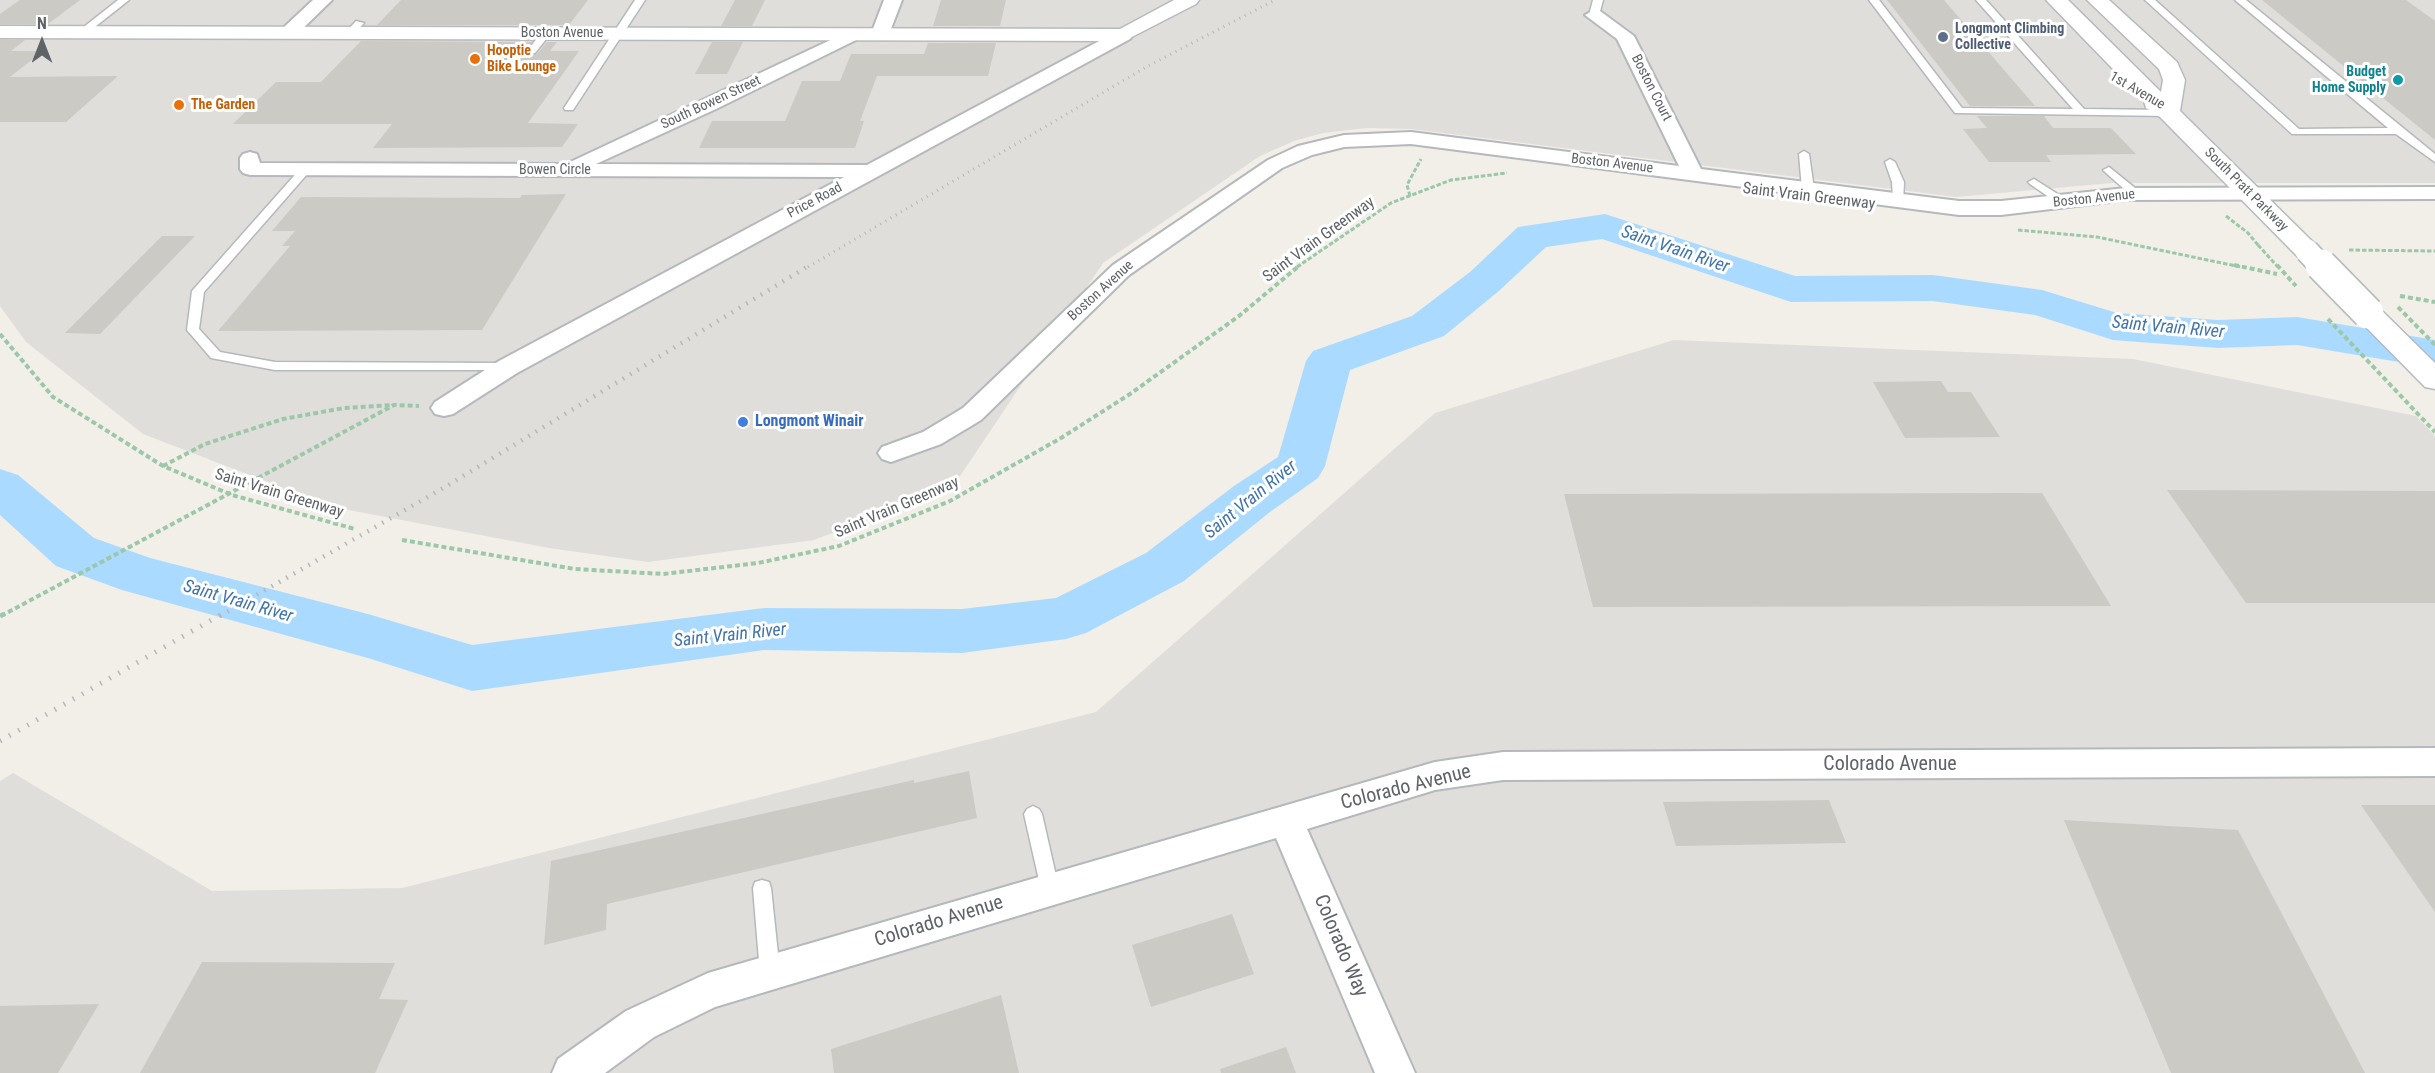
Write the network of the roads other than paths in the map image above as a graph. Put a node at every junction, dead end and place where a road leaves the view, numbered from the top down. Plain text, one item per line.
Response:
1 (124, 0) edge
2 (323, 0) edge
3 (640, 0) edge
4 (893, 0) edge
5 (1189, 0) edge
6 (1874, 0) edge
7 (1982, 0) edge
8 (2032, 0) edge
9 (2056, 0) edge
10 (2097, 0) edge
11 (2150, 0) edge
12 (2240, 0) edge
13 (1596, 7) edge
14 (0, 32) edge
15 (83, 32) junction
16 (288, 33) junction
17 (546, 33) junction
18 (618, 33) junction
19 (854, 34) junction
20 (880, 34) junction
21 (1124, 35) junction
22 (532, 51) dead end
23 (569, 108) dead end
24 (2081, 112) junction
25 (2168, 112) junction
26 (2398, 131) junction
27 (1804, 154) dead end
28 (250, 158) dead end
29 (2435, 158) edge
30 (1890, 162) dead end
31 (305, 170) junction
32 (566, 170) junction
33 (2109, 170) dead end
34 (871, 171) junction
35 (1694, 175) junction
36 (2034, 182) dead end
37 (1808, 189) junction
38 (2435, 193) edge
39 (2136, 194) junction
40 (2249, 194) junction
41 (1899, 200) junction
42 (2062, 201) junction
43 (508, 367) junction
44 (2435, 380) edge
45 (444, 408) road end
46 (891, 453) dead end
47 (2435, 762) edge
48 (1033, 814) dead end
49 (1285, 819) junction
50 (762, 888) dead end
51 (1050, 889) junction
52 (770, 973) junction
53 (572, 1073) edge
54 (1395, 1073) edge

1 - 15 lane
2 - 16 street
3 - 18 lane
4 - 20 street
5 - 21 street, Price Road
6 - 24 lane
7 - 24 lane
8 - 25 street, 1st Avenue
9 - 25 street, South Pratt Parkway
10 - 25 street, 1st Avenue
11 - 26 lane
12 - 26 lane
13 - 35 street, Boston Court
14 - 15 street, Boston Avenue
15 - 16 street, Boston Avenue
16 - 17 street, Boston Avenue
17 - 18 street, Boston Avenue
17 - 22 lane
18 - 19 street, Boston Avenue
18 - 23 lane
19 - 20 street, Boston Avenue
19 - 32 street, South Bowen Street
20 - 21 street, Boston Avenue
21 - 34 street, Price Road
24 - 25 lane
25 - 40 street, South Pratt Parkway
26 - 29 lane
27 - 37 lane
28 - 31 street, Bowen Circle
30 - 41 lane
31 - 32 street, Bowen Circle
31 - 43 lane
32 - 34 street, Bowen Circle
33 - 39 lane
34 - 43 street, Price Road
35 - 37 street, Boston Avenue
35 - 46 street, Boston Avenue
36 - 42 lane
37 - 41 street, Boston Avenue
38 - 40 street, Boston Avenue
39 - 40 street, Boston Avenue
39 - 42 street, Boston Avenue
40 - 44 street, South Pratt Parkway, bridge
41 - 42 street, Boston Avenue
43 - 45 street, Price Road
47 - 49 street, Colorado Avenue
48 - 51 lane
49 - 51 street, Colorado Avenue
49 - 54 street, Colorado Way
50 - 52 lane
51 - 52 street, Colorado Avenue
52 - 53 street, Colorado Avenue

